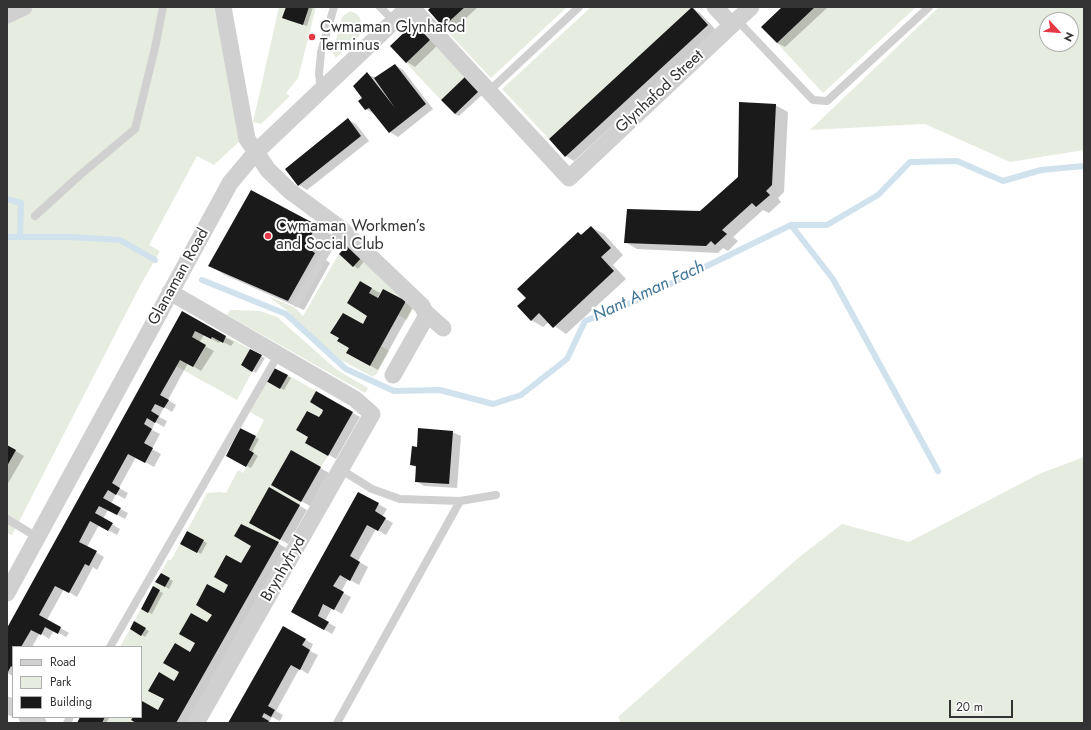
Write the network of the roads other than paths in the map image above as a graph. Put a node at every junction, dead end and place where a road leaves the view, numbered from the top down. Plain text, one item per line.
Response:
1 (24, 7) edge
2 (162, 7) edge
3 (223, 7) edge
4 (334, 7) edge
5 (380, 7) edge
6 (410, 7) edge
7 (579, 7) edge
8 (715, 7) edge
9 (751, 7) edge
10 (929, 7) edge
11 (7, 16) edge
12 (394, 21) junction
13 (734, 23) junction
14 (489, 91) junction
15 (321, 92) junction
16 (256, 152) junction
17 (35, 216) dead end
18 (340, 228) junction
19 (170, 292) junction
20 (297, 303) dead end
21 (425, 312) junction
22 (443, 328) dead end
23 (278, 355) junction
24 (393, 375) dead end
25 (340, 469) junction
26 (496, 494) dead end
27 (460, 501) junction
28 (7, 519) edge
29 (37, 537) junction
30 (7, 593) edge
31 (111, 646) edge
32 (196, 723) edge
33 (337, 723) edge

1 - 11 street
2 - 17 lane
3 - 16 street
4 - 15 lane
5 - 12 lane
6 - 12 street, Glanaman Road
6 - 14 street
7 - 14 lane
8 - 13 street
9 - 13 street, Glynhafod Street
10 - 13 lane
12 - 15 street, Glanaman Road
13 - 14 street, Glynhafod Street
15 - 16 street, Glanaman Road
16 - 18 street
16 - 19 street, Glanaman Road
18 - 20 lane
18 - 21 street
19 - 23 street
19 - 29 street, Glanaman Road
21 - 22 street
21 - 24 street
23 - 25 street, Brynhyfryd
23 - 31 lane
25 - 27 lane
25 - 32 street, Brynhyfryd
26 - 27 lane
27 - 33 lane
28 - 29 lane
29 - 30 street, Glanaman Road

